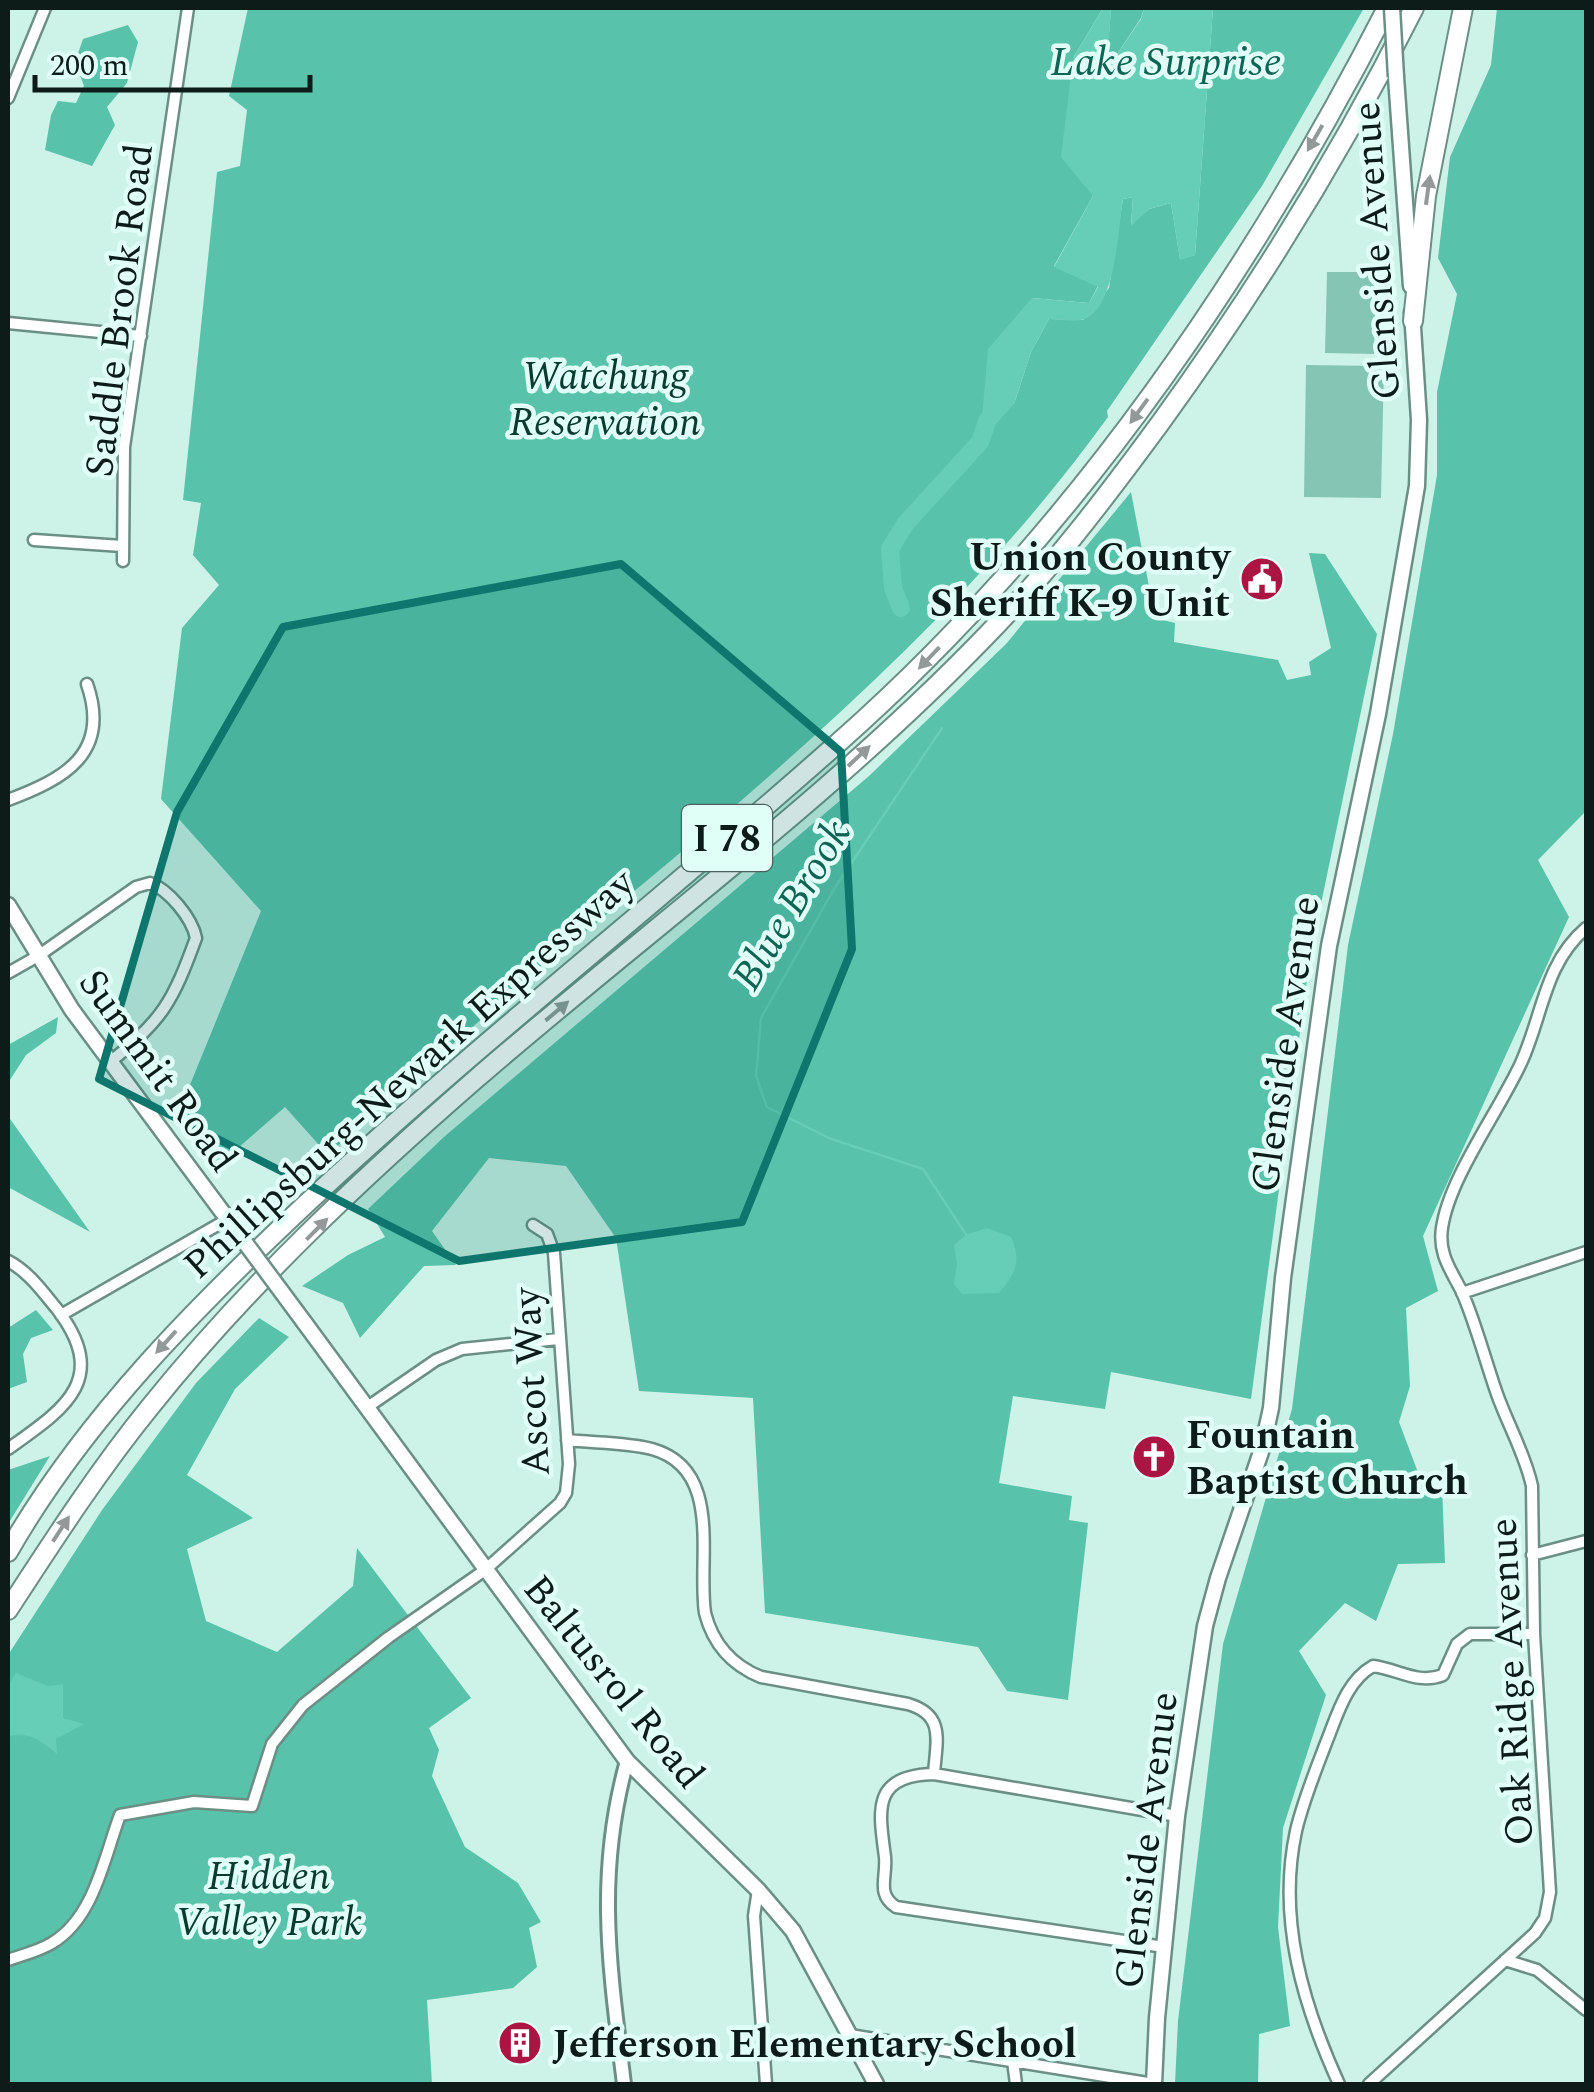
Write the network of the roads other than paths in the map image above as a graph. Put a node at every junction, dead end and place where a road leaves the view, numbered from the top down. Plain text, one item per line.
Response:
1 (45, 8) edge
2 (188, 8) edge
3 (1390, 8) edge
4 (1414, 8) edge
5 (1462, 8) edge
6 (8, 98) edge
7 (1413, 321) junction
8 (8, 324) edge
9 (140, 336) junction
10 (34, 540) dead end
11 (122, 546) junction
12 (123, 561) dead end
13 (86, 684) dead end
14 (8, 800) edge
15 (8, 904) edge
16 (1586, 928) edge
17 (38, 956) junction
18 (8, 973) edge
19 (110, 1062) junction
20 (232, 1224) junction
21 (533, 1226) dead end
22 (1586, 1252) edge
23 (8, 1261) edge
24 (1462, 1293) junction
25 (61, 1315) junction
26 (558, 1338) junction
27 (336, 1366) joint
28 (366, 1408) junction
29 (567, 1440) junction
30 (8, 1448) edge
31 (1586, 1541) edge
32 (8, 1552) edge
33 (1532, 1555) junction
34 (484, 1570) junction
35 (8, 1610) edge
36 (1534, 1634) junction
37 (627, 1761) junction
38 (934, 1774) junction
39 (1177, 1816) junction
40 (758, 1890) junction
41 (1527, 1940) junction
42 (1164, 1946) junction
43 (8, 1960) edge
44 (1505, 1960) junction
45 (1537, 1970) junction
46 (1586, 2010) edge
47 (850, 2035) junction
48 (1013, 2061) junction
49 (624, 2084) edge
50 (766, 2084) edge
51 (876, 2084) edge
52 (1016, 2084) edge
53 (1154, 2084) edge
54 (1339, 2084) edge
55 (1369, 2084) edge

1 - 6 street
2 - 9 street, Saddle Brook Road
3 - 7 main road, Glenside Avenue, bridge
3 -> 32 highway, Phillipsburg-Newark Expressway / I 78
35 -> 4 highway, Phillipsburg-Newark Expressway / I 78
7 -> 5 highway
7 - 39 main road, Glenside Avenue
8 - 9 street
9 - 11 street, Saddle Brook Road
10 - 11 street
11 - 12 street, Saddle Brook Road
13 - 14 street
15 - 17 main road, Summit Road
16 - 24 street, Oak Ridge Avenue
17 - 18 street
17 - 19 main road, Summit Road
17 - 19 street
19 - 20 main road, Summit Road
20 - 25 street
20 - 27 main road, Summit Road, bridge
21 - 26 street, Ascot Way
22 - 24 street
23 - 25 street
24 - 33 street, Oak Ridge Avenue
25 - 30 street
26 - 28 street
26 - 29 street, Ascot Way
27 - 28 main road, Baltusrol Road
28 - 34 main road, Baltusrol Road
29 - 34 street, Ascot Way
29 - 38 street
31 - 33 street
33 - 36 street, Oak Ridge Avenue
34 - 37 main road, Baltusrol Road
34 - 43 street, Ascot Way
36 - 41 street, Oak Ridge Avenue
36 - 54 street
37 - 40 main road, Baltusrol Road
37 - 49 street
38 - 39 street
38 - 42 street
39 - 42 main road, Glenside Avenue
40 - 47 main road, Baltusrol Road
40 - 50 street
41 - 44 street
41 - 45 street
42 - 53 main road, Glenside Avenue
44 - 45 street
44 - 55 street
45 - 46 street
47 - 48 street
47 - 51 main road, Baltusrol Road
48 - 52 street
48 - 53 street

